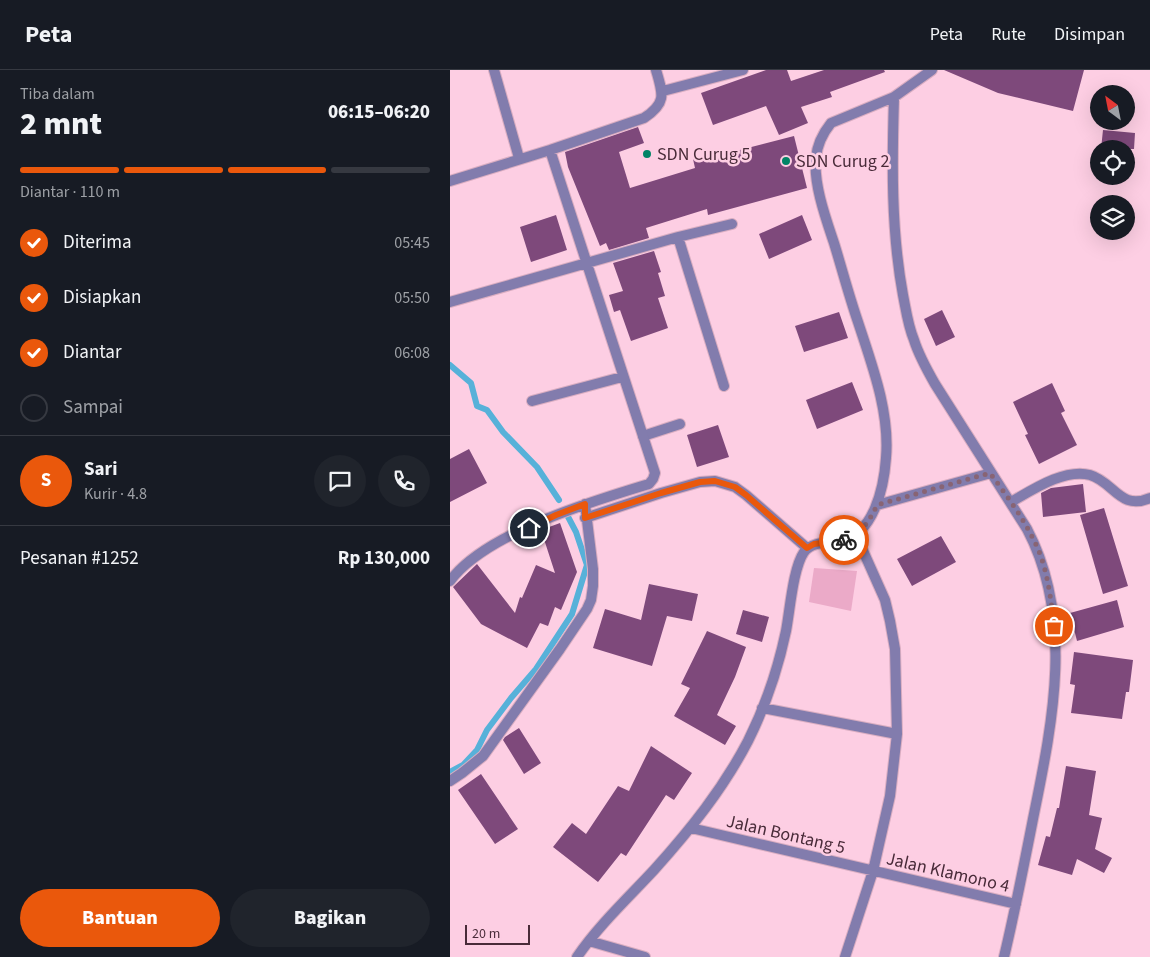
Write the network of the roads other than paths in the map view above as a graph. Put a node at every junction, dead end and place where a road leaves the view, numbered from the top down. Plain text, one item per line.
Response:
1 (494, 70) edge
2 (656, 70) edge
3 (743, 70) edge
4 (932, 70) edge
5 (663, 92) junction
6 (894, 97) junction
7 (550, 150) junction
8 (520, 158) junction
9 (450, 181) edge
10 (732, 224) dead end
11 (678, 237) junction
12 (586, 264) junction
13 (450, 302) edge
14 (622, 376) junction
15 (724, 386) dead end
16 (532, 402) dead end
17 (680, 424) dead end
18 (643, 436) junction
19 (990, 473) junction
20 (1150, 498) edge
21 (1011, 502) junction
22 (585, 504) junction
23 (877, 505) junction
24 (585, 518) junction
25 (856, 535) junction
26 (807, 548) junction
27 (450, 580) edge
28 (762, 708) junction
29 (897, 734) junction
30 (450, 780) edge
31 (691, 828) junction
32 (873, 871) junction
33 (1016, 904) junction
34 (589, 941) junction
35 (577, 957) edge
36 (645, 957) edge
37 (845, 957) edge
38 (1004, 957) edge

1 - 8 street
2 - 5 street
3 - 5 street
4 - 6 street
5 - 7 street
6 - 19 street
6 - 23 street
7 - 8 street
7 - 12 street
8 - 9 street
10 - 11 street
11 - 12 street
11 - 15 street
12 - 13 street
12 - 14 street
14 - 16 street
14 - 18 street
17 - 18 street
18 - 22 street
19 - 21 street
19 - 23 street
20 - 21 street
21 - 33 street
22 - 24 street
22 - 27 street
23 - 25 street
24 - 26 street
24 - 30 street
25 - 26 street
25 - 29 street
26 - 28 street
28 - 29 street
28 - 31 street
29 - 32 street
31 - 32 street, Jalan Bontang 5
31 - 34 street
32 - 33 street, Jalan Klamono 4
32 - 37 street
33 - 38 street
34 - 35 street
34 - 36 street

